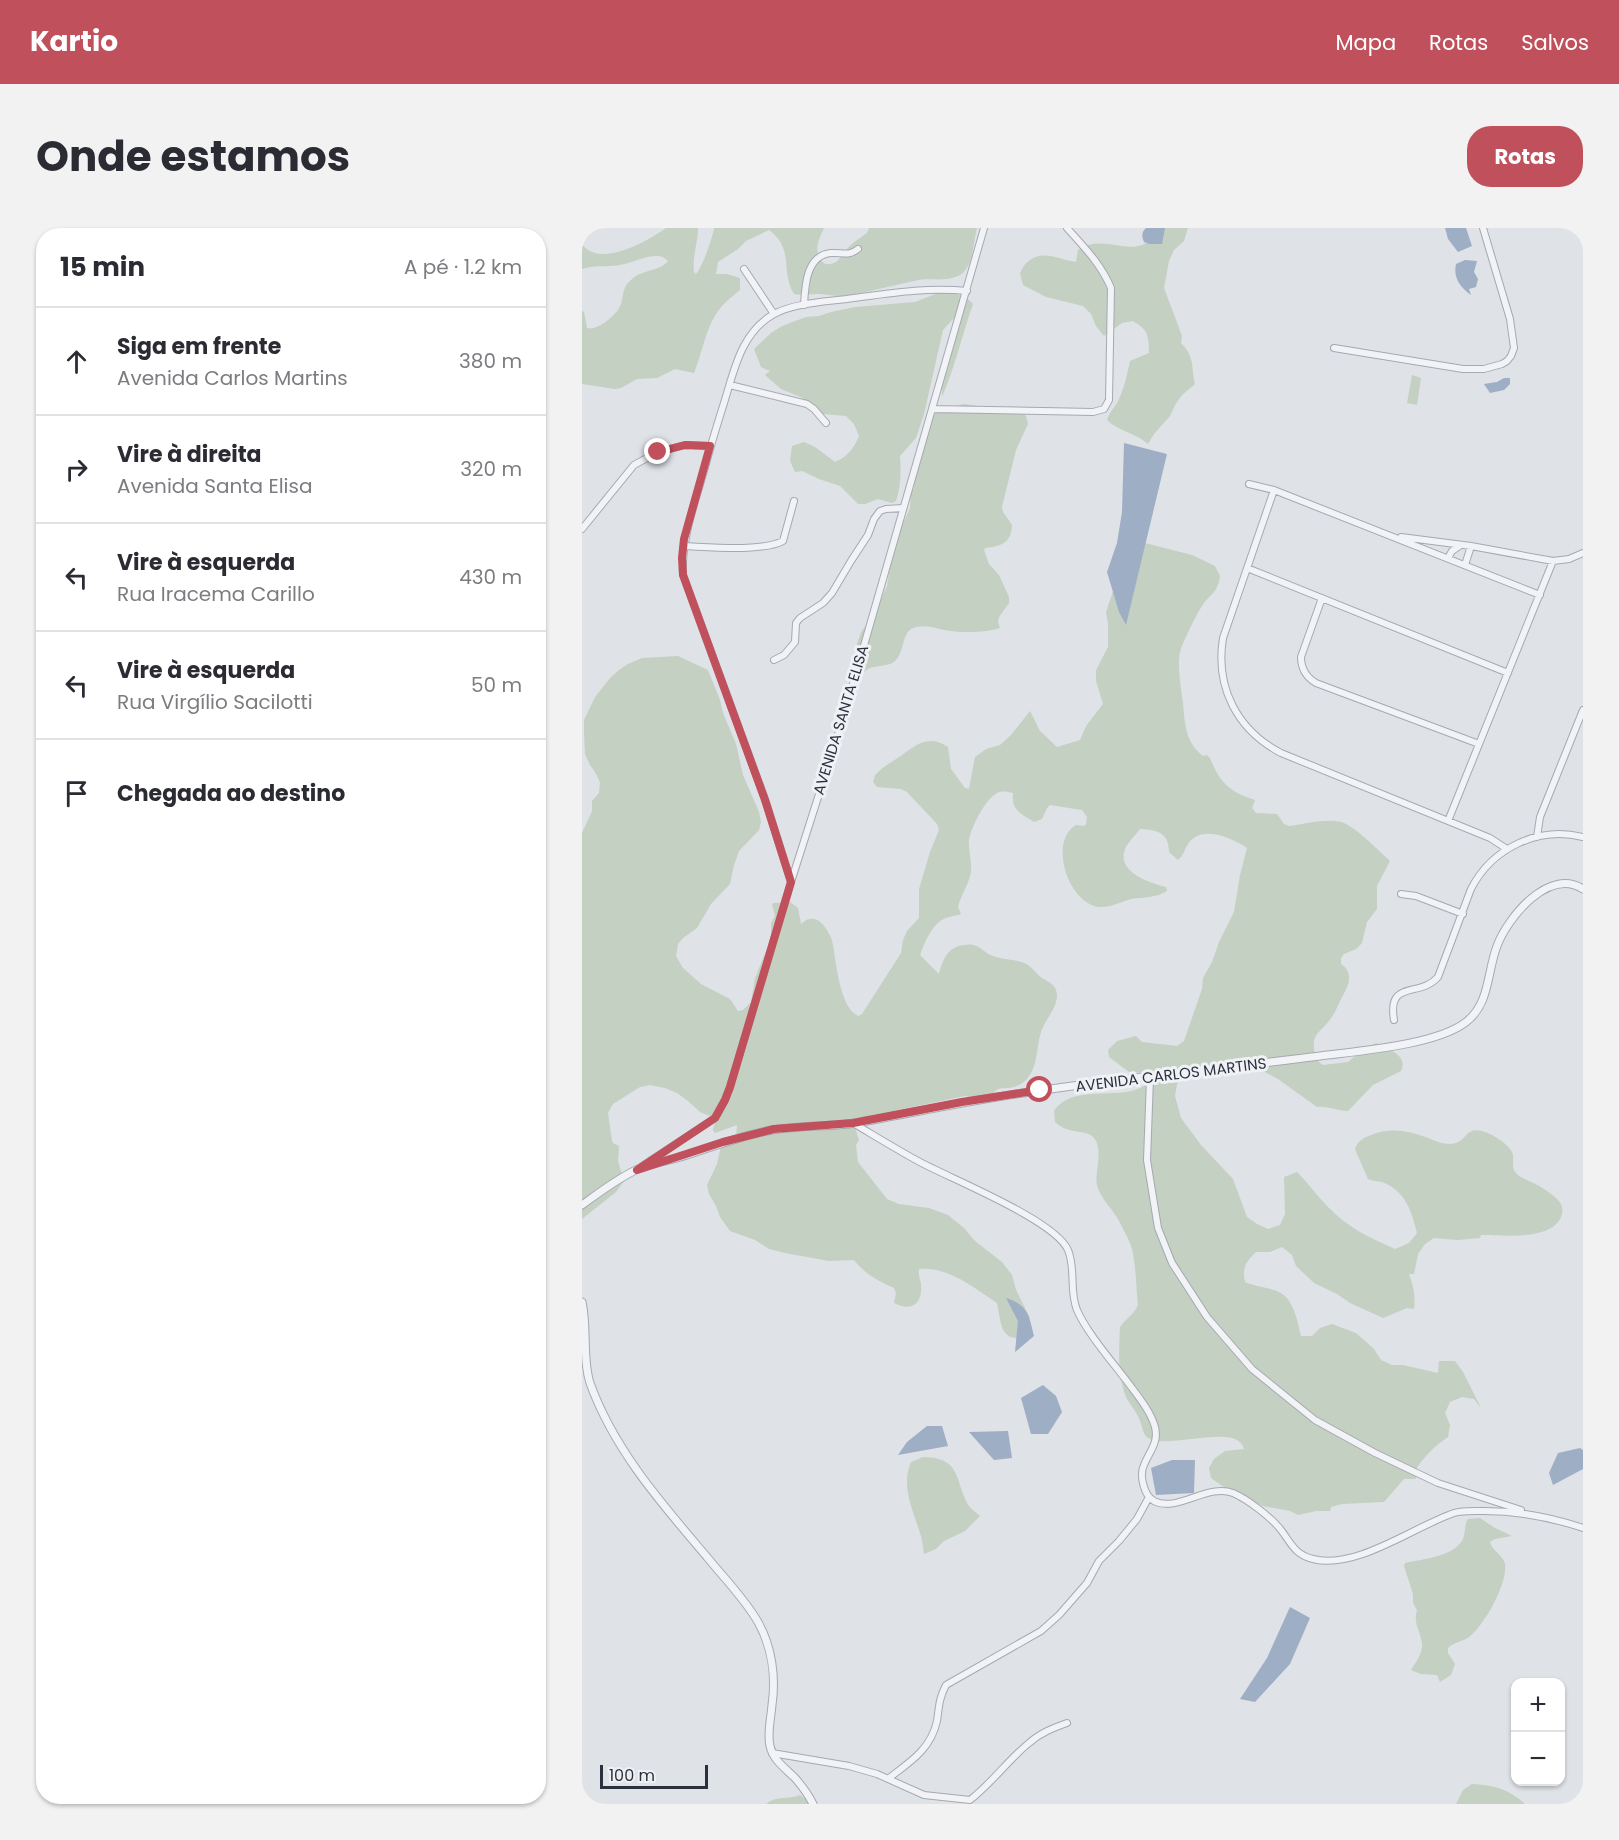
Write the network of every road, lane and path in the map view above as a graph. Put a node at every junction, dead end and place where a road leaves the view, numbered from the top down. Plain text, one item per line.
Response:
1 (984, 228) edge
2 (1067, 228) edge
3 (1483, 228) edge
4 (858, 249) dead end
5 (744, 268) dead end
6 (967, 291) junction
7 (804, 305) junction
8 (774, 314) junction
9 (1334, 348) dead end
10 (730, 385) junction
11 (932, 408) junction
12 (826, 423) dead end
13 (710, 446) junction
14 (1249, 484) dead end
15 (1274, 490) junction
16 (794, 501) dead end
17 (903, 508) junction
18 (582, 529) edge
19 (1392, 536) junction
20 (1462, 545) junction
21 (684, 546) junction
22 (1471, 546) junction
23 (1583, 553) edge
24 (1448, 558) junction
25 (1553, 561) junction
26 (1465, 565) junction
27 (1247, 568) junction
28 (1540, 595) junction
29 (1322, 598) junction
30 (774, 660) dead end
31 (1508, 673) junction
32 (1583, 710) edge
33 (1479, 744) junction
34 (1448, 821) junction
35 (1537, 837) junction
36 (1583, 837) edge
37 (1507, 849) junction
38 (791, 882) junction
39 (1583, 890) edge
40 (1401, 894) dead end
41 (1462, 914) junction
42 (1394, 1020) dead end
43 (1149, 1078) junction
44 (853, 1123) junction
45 (637, 1170) junction
46 (582, 1205) edge
47 (582, 1302) edge
48 (1149, 1497) junction
49 (1533, 1514) junction
50 (1583, 1528) edge
51 (1067, 1723) dead end
52 (772, 1753) junction
53 (889, 1778) junction
54 (813, 1804) edge

1 - 6 street, AVENIDA SANTA ELISA
2 - 11 street
3 - 9 street
4 - 7 street
5 - 8 street
6 - 7 street
6 - 11 street, AVENIDA SANTA ELISA
7 - 8 street
8 - 10 street
10 - 12 street
10 - 13 street
11 - 17 street, AVENIDA SANTA ELISA
13 - 18 street
13 - 21 street
14 - 15 street
15 - 19 street
15 - 27 street
16 - 21 street
17 - 30 street
17 - 38 street, AVENIDA SANTA ELISA
19 - 20 street
19 - 24 street
20 - 22 street
20 - 24 street
21 - 38 street
22 - 25 street
22 - 26 street
23 - 25 street
24 - 26 street
25 - 28 street
26 - 28 street
27 - 29 street
27 - 34 street
28 - 31 street
29 - 31 street
29 - 33 street
31 - 33 street
32 - 35 street
33 - 34 street
34 - 37 street
35 - 36 street
35 - 37 street
37 - 41 street
38 - 45 street, AVENIDA SANTA ELISA
39 - 43 street, AVENIDA CARLOS MARTINS
40 - 41 street
41 - 42 street
43 - 44 street, AVENIDA CARLOS MARTINS
43 - 49 street
44 - 45 street, AVENIDA CARLOS MARTINS
44 - 48 street
45 - 46 street, AVENIDA CARLOS MARTINS
47 - 52 street
48 - 49 street
48 - 53 street
49 - 50 street
51 - 53 street
52 - 53 street
52 - 54 street

